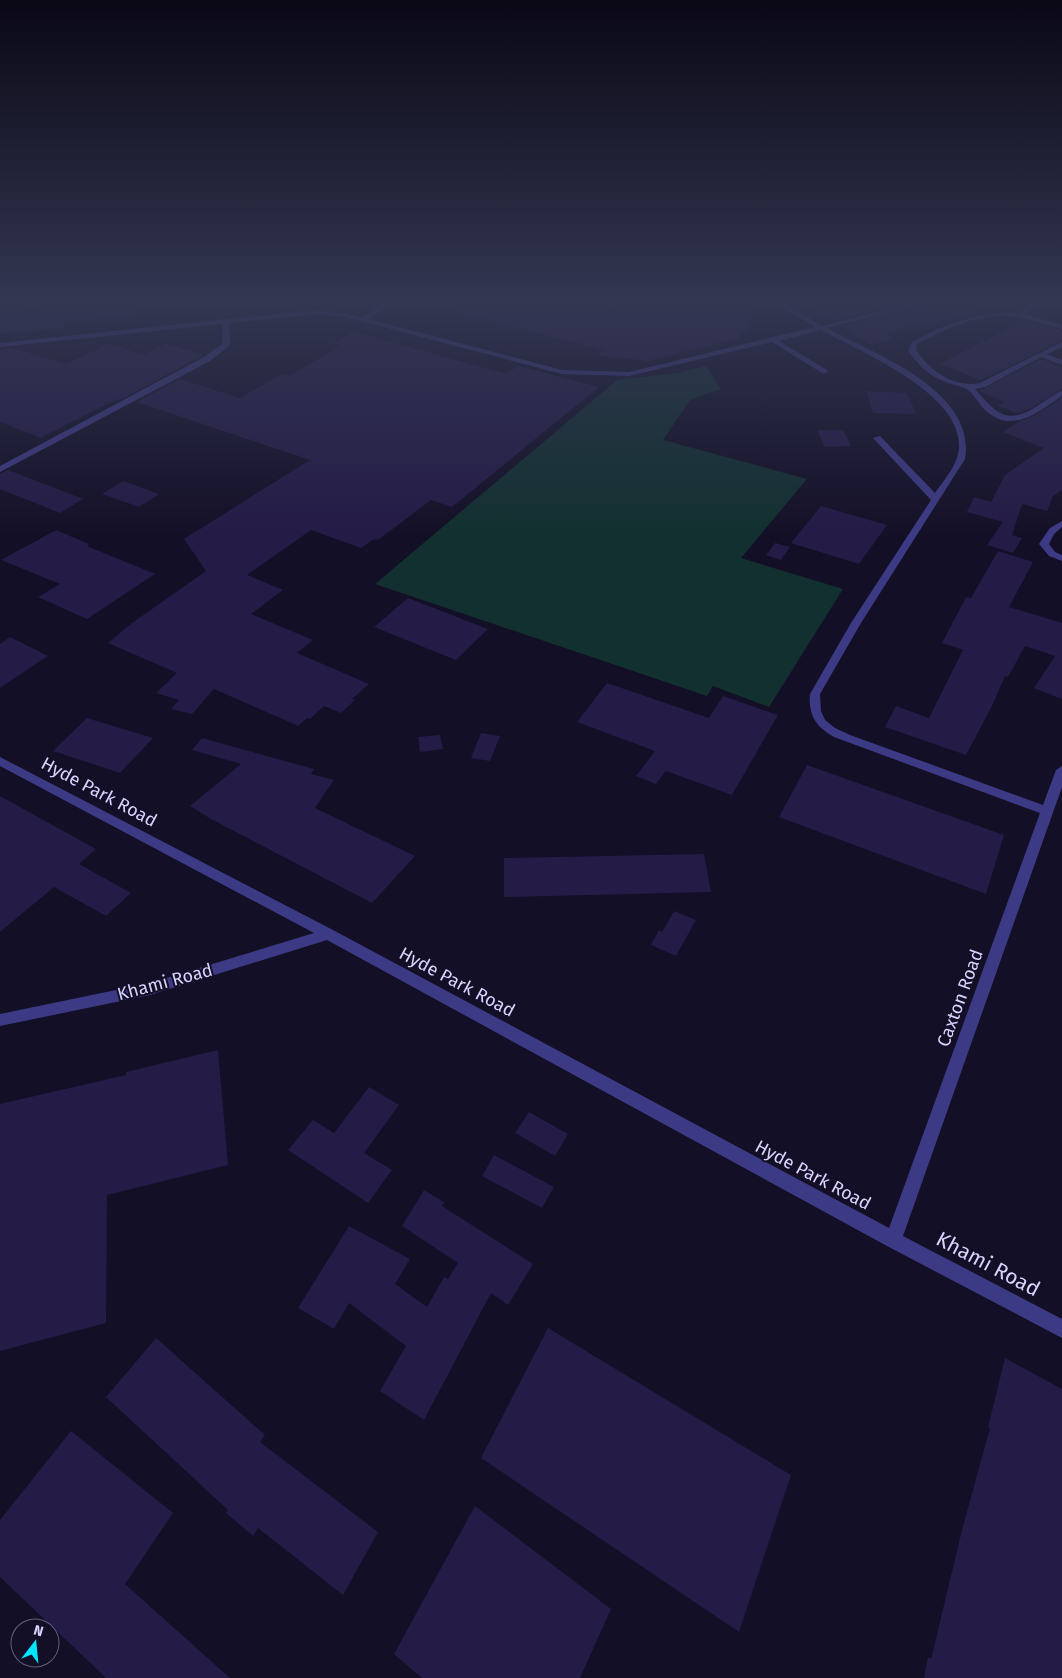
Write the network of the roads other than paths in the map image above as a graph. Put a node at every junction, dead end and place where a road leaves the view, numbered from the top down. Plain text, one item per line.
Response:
1 (167, 380) edge
2 (914, 380) edge
3 (948, 380) edge
4 (991, 380) edge
5 (970, 388) junction
6 (1062, 393) edge
7 (877, 438) dead end
8 (0, 469) edge
9 (935, 498) junction
10 (1062, 524) edge
11 (1062, 558) edge
12 (0, 761) edge
13 (1062, 770) edge
14 (1047, 811) junction
15 (328, 934) junction
16 (0, 1020) edge
17 (893, 1240) junction
18 (1062, 1329) edge

1 - 8 street
2 - 9 street
3 - 5 street
4 - 5 street
5 - 6 street
7 - 9 street
9 - 14 street
10 - 11 street
12 - 15 street, Hyde Park Road
13 - 14 street, Caxton Road
14 - 17 street, Caxton Road
15 - 16 street, Khami Road
15 - 17 street, Hyde Park Road
17 - 18 street, Khami Road

